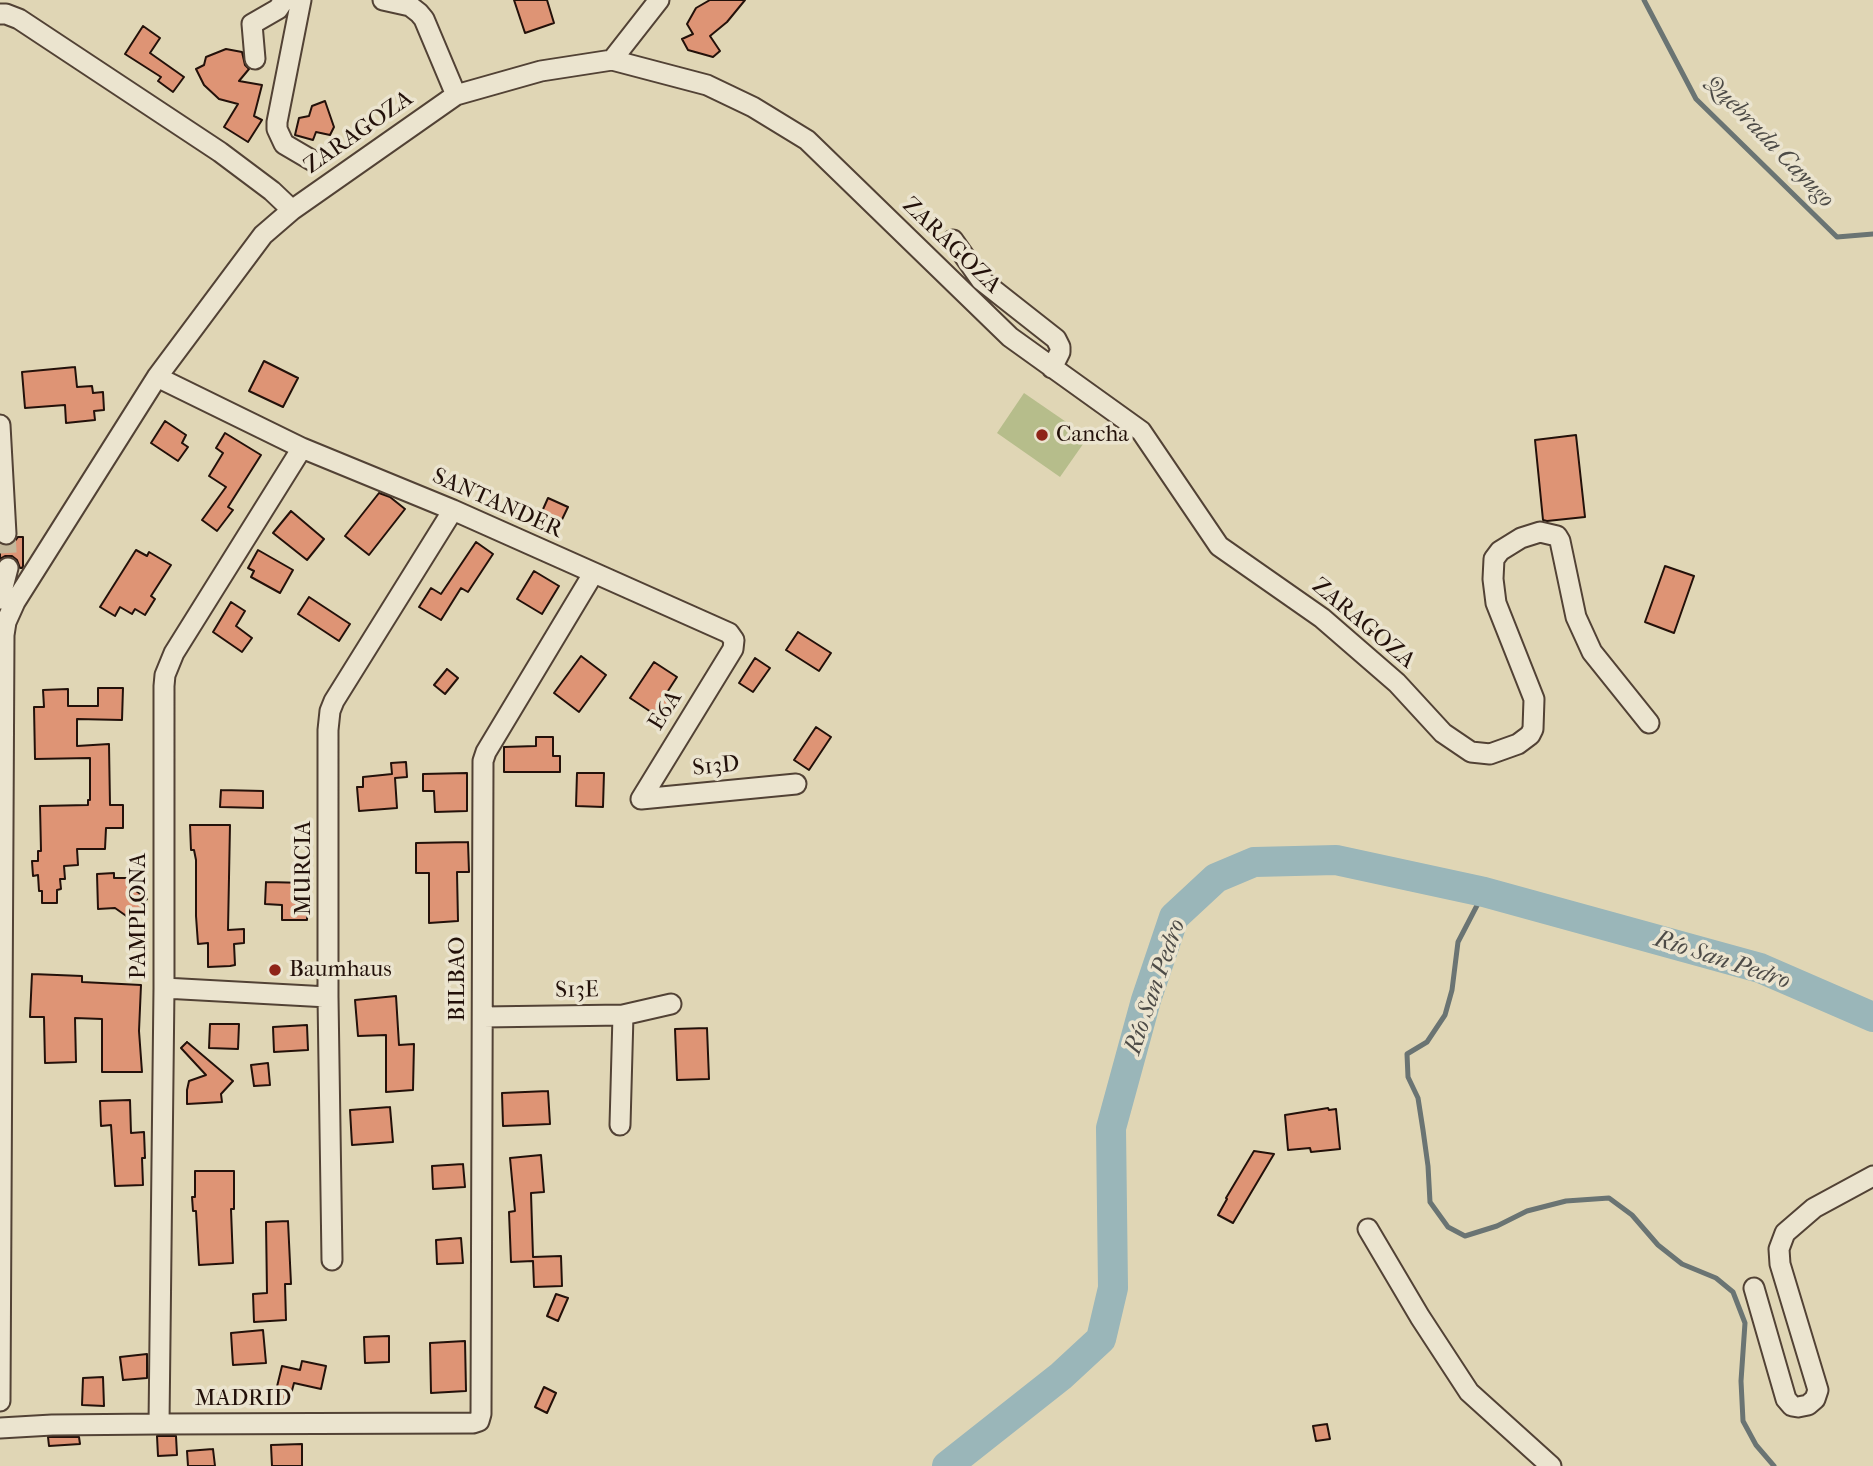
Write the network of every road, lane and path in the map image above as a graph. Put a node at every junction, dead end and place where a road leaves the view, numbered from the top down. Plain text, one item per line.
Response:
1 (284, 0) edge
2 (301, 0) edge
3 (383, 0) edge
4 (659, 0) edge
5 (0, 14) edge
6 (255, 60) dead end
7 (612, 60) junction
8 (456, 95) junction
9 (313, 161) dead end
10 (292, 211) junction
11 (953, 240) dead end
12 (1052, 368) junction
13 (157, 377) junction
14 (0, 425) edge
15 (302, 448) junction
16 (453, 510) junction
17 (6, 534) dead end
18 (8, 568) tunnel mouth
19 (593, 574) junction
20 (0, 599) edge
21 (0, 607) edge
22 (4, 635) junction
23 (733, 649) joint
24 (1649, 723) dead end
25 (1, 780) edge
26 (796, 783) dead end
27 (641, 799) joint
28 (2, 920) edge
29 (163, 988) junction
30 (328, 997) junction
31 (671, 1004) dead end
32 (623, 1015) junction
33 (483, 1017) junction
34 (620, 1125) dead end
35 (1873, 1176) edge
36 (1368, 1229) dead end
37 (332, 1260) dead end
38 (1754, 1288) dead end
39 (0, 1401) edge
40 (481, 1414) joint
41 (159, 1424) junction
42 (0, 1428) edge
43 (1551, 1466) edge

1 - 6 street
2 - 9 street
3 - 8 street
4 - 7 street
5 - 10 street
7 - 8 street, ZARAGOZA
7 - 12 street, ZARAGOZA
8 - 10 street, ZARAGOZA
10 - 13 street, ZARAGOZA
11 - 12 street
12 - 24 street, ZARAGOZA
13 - 15 street, SANTANDER
13 - 22 street, ZARAGOZA
14 - 17 street
15 - 16 street, SANTANDER
15 - 29 street, PAMPLONA
16 - 19 street, SANTANDER
16 - 30 street, MURCIA
18 - 20 street
19 - 23 street, SANTANDER
19 - 33 street, BILBAO
21 - 22 street
22 - 25 street
23 - 27 street, E6A
25 - 28 street
26 - 27 street, S13D
28 - 39 street
29 - 30 street
29 - 41 street, PAMPLONA
30 - 37 street, MURCIA
31 - 32 street, S13E
32 - 33 street, S13E
32 - 34 street
33 - 40 street, BILBAO
35 - 38 street
36 - 43 street
40 - 41 street, MADRID
41 - 42 street, MADRID

